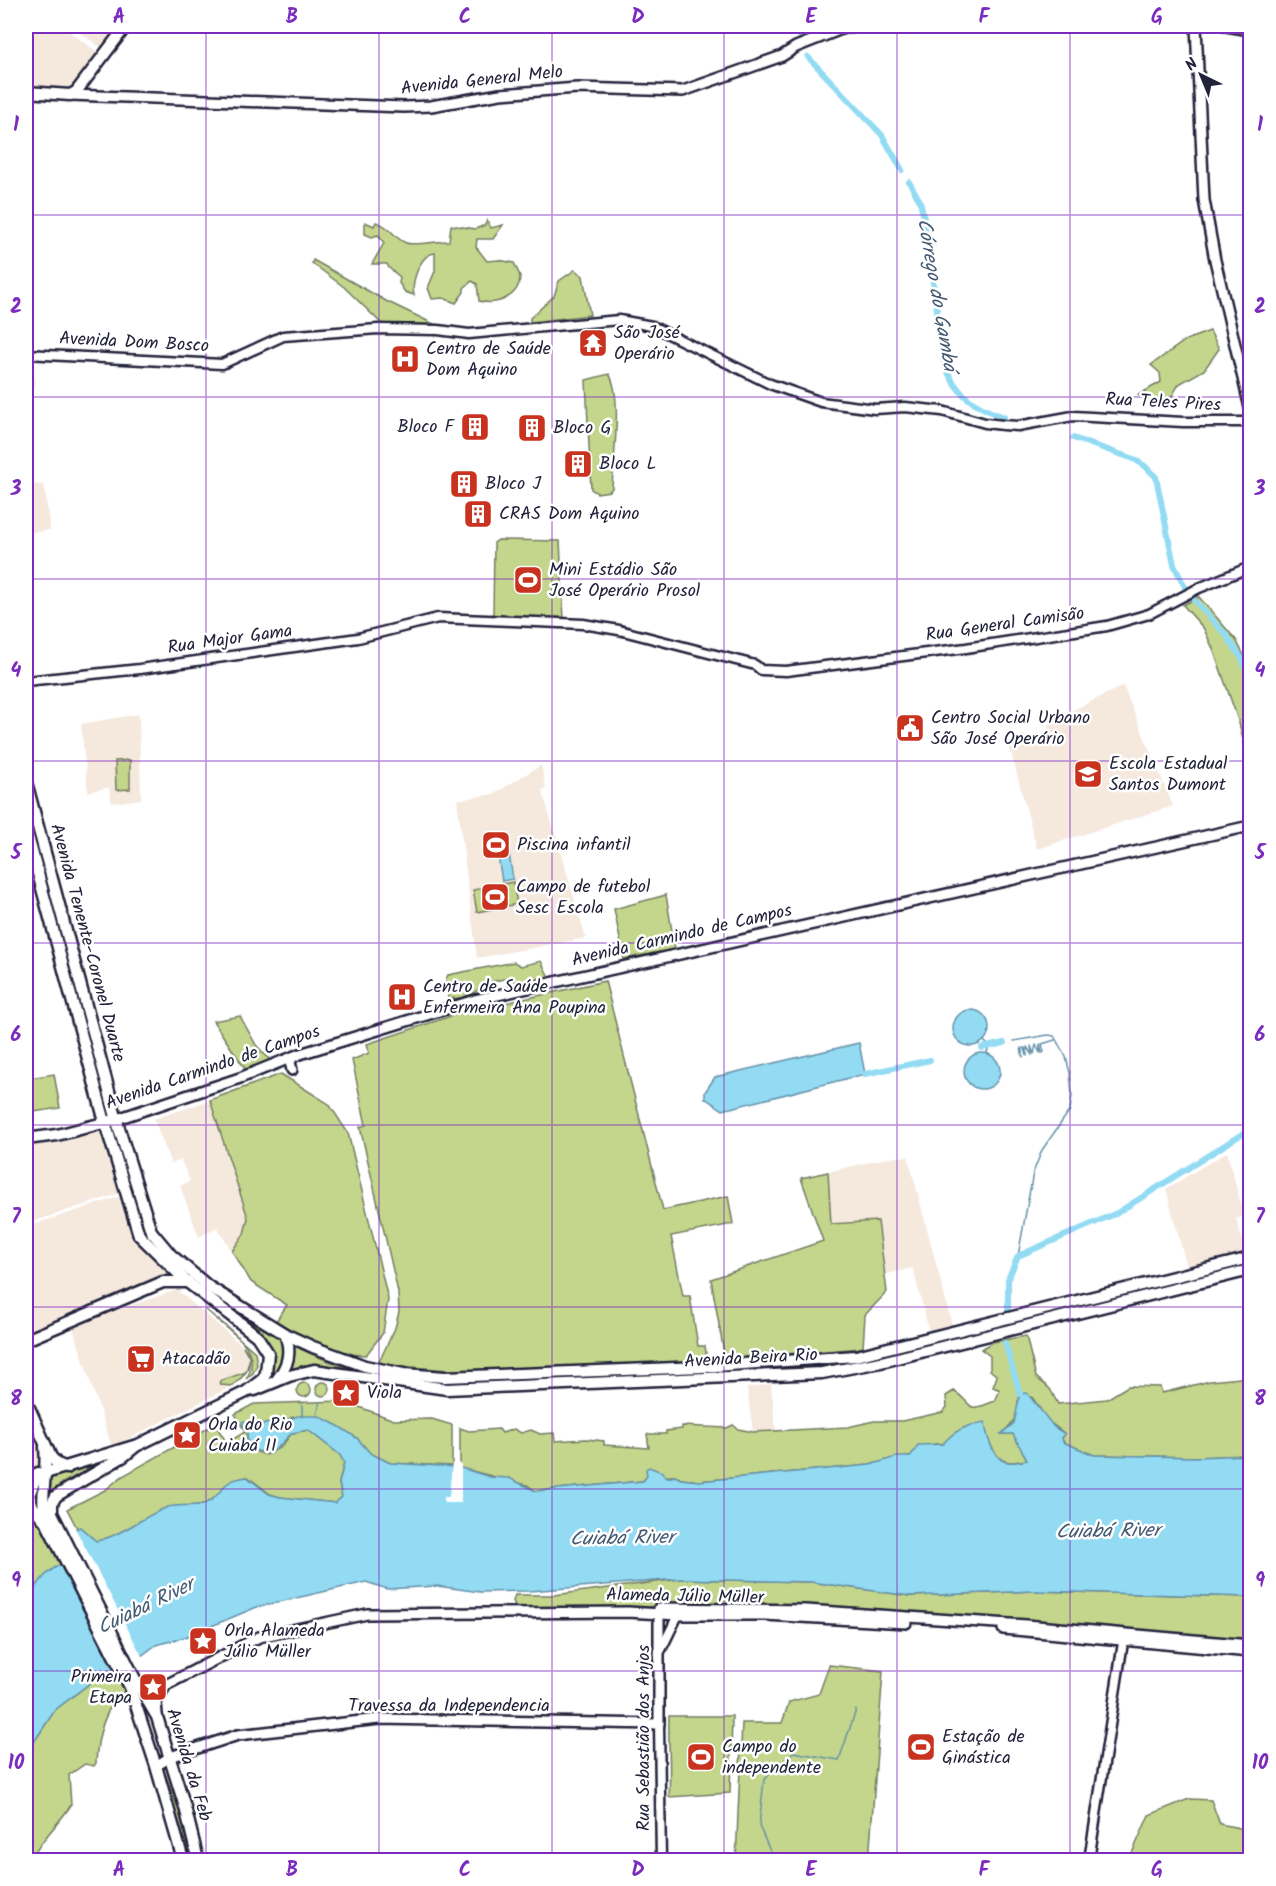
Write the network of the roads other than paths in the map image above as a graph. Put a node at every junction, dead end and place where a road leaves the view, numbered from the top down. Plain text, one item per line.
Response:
1 (126, 26) edge
2 (871, 26) edge
3 (1196, 26) edge
4 (1226, 26) edge
5 (1251, 30) edge
6 (85, 82) junction
7 (26, 92) edge
8 (70, 94) junction
9 (97, 96) junction
10 (26, 354) edge
11 (1251, 408) edge
12 (1073, 416) joint
13 (1251, 422) edge
14 (1251, 567) edge
15 (438, 618) joint
16 (26, 681) edge
17 (26, 782) edge
18 (1251, 826) edge
19 (26, 829) edge
20 (293, 1057) junction
21 (292, 1070) dead end
22 (117, 1119) junction
23 (105, 1122) junction
24 (26, 1139) edge
25 (171, 1255) junction
26 (1251, 1258) edge
27 (1251, 1270) edge
28 (186, 1281) junction
29 (209, 1287) junction
30 (285, 1334) junction
31 (26, 1340) edge
32 (313, 1347) joint
33 (792, 1361) junction
34 (365, 1366) junction
35 (702, 1367) junction
36 (314, 1370) junction
37 (756, 1377) junction
38 (681, 1379) junction
39 (276, 1381) junction
40 (246, 1392) junction
41 (26, 1401) edge
42 (136, 1446) junction
43 (46, 1452) junction
44 (67, 1468) junction
45 (34, 1477) edge
46 (49, 1517) junction
47 (659, 1612) junction
48 (678, 1615) junction
49 (1124, 1638) junction
50 (1251, 1645) edge
51 (661, 1650) junction
52 (1251, 1652) edge
53 (133, 1685) junction
54 (157, 1717) junction
55 (659, 1724) junction
56 (170, 1756) junction
57 (156, 1766) junction
58 (183, 1860) edge
59 (198, 1860) edge
60 (661, 1860) edge
61 (1089, 1860) edge

1 - 6 main road
2 - 9 main road, Avenida General Melo
3 - 11 main road
4 - 5 main road
6 - 8 main road
6 - 9 main road
7 - 8 main road, Avenida General Melo
8 - 9 main road, Avenida General Melo
10 - 12 street, Avenida Dom Bosco
12 - 13 street, Rua Teles Pires
14 - 15 street, Rua General Camisão
15 - 16 street, Rua Major Gama
17 - 22 main road, Avenida Tenente-Coronel Duarte
18 - 20 main road, Avenida Carmindo de Campos
19 - 23 main road, Avenida Tenente-Coronel Duarte
20 - 21 main road
20 - 22 main road, Avenida Carmindo de Campos
22 - 23 main road, Avenida Carmindo de Campos
22 - 25 main road, Avenida Tenente-Coronel Duarte
23 - 24 main road, Avenida Carmindo de Campos
23 - 28 main road, Avenida Tenente-Coronel Duarte
25 - 28 main road
25 - 29 main road, Avenida Tenente-Coronel Duarte
26 - 33 main road, Avenida Beira Rio
27 - 37 main road, Avenida Beira Rio
28 - 29 main road
28 - 31 main road
28 - 40 main road, Avenida Tenente-Coronel Duarte
29 - 30 main road, Avenida Tenente-Coronel Duarte
30 - 32 main road, Avenida Tenente-Coronel Duarte
30 - 39 main road
32 - 34 main road, Avenida Beira Rio
33 - 35 main road, Avenida Beira Rio
33 - 37 main road
34 - 35 main road, Avenida Beira Rio
34 - 36 main road
35 - 38 main road
36 - 38 main road, Avenida Beira Rio
36 - 39 main road, Avenida Beira Rio
37 - 38 main road, Avenida Beira Rio
39 - 40 main road, Avenida Beira Rio
40 - 42 main road, Avenida Beira Rio
41 - 43 main road
42 - 44 main road
42 - 46 main road
43 - 44 main road
43 - 45 main road
44 - 45 main road
45 - 46 main road
45 - 46 main road
46 - 53 main road
47 - 48 main road, Alameda Júlio Müller
47 - 49 main road, Alameda Júlio Müller
47 - 51 main road, Rua Sebastião dos Anjos
47 - 54 main road, Alameda Júlio Müller
48 - 49 main road, Alameda Júlio Müller
48 - 51 street
49 - 50 main road, Alameda Júlio Müller
49 - 52 main road, Alameda Júlio Müller
49 - 61 street
51 - 55 main road, Rua Sebastião dos Anjos
53 - 54 main road, Avenida da Feb
53 - 57 main road, Avenida da Feb
54 - 56 main road, Avenida da Feb
55 - 56 main road, Travessa da Independencia
55 - 60 street, Rua Sebastião dos Anjos
56 - 57 main road, Travessa da Independencia
56 - 59 main road, Avenida da Feb
57 - 58 main road, Avenida da Feb

